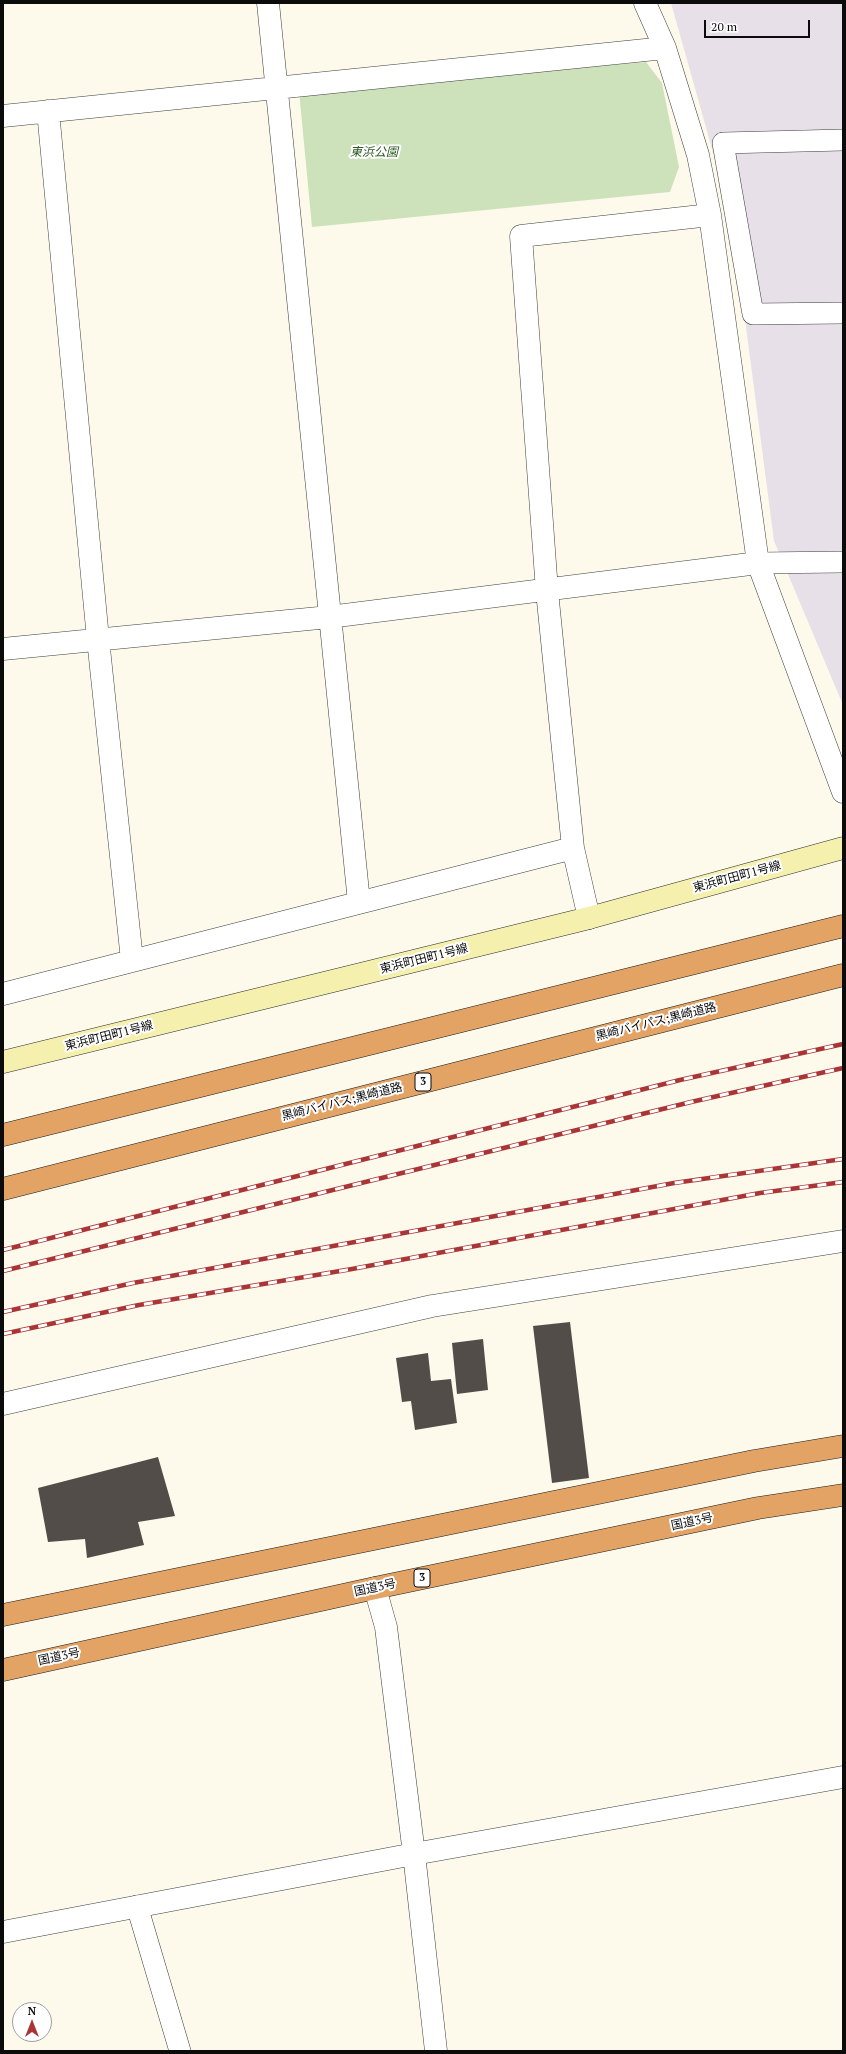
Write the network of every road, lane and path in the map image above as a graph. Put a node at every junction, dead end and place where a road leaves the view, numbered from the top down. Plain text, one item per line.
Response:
1 (268, 3) edge
2 (645, 3) edge
3 (665, 48) junction
4 (276, 87) junction
5 (48, 112) junction
6 (3, 116) edge
7 (843, 140) edge
8 (710, 214) junction
9 (843, 312) edge
10 (843, 562) edge
11 (758, 563) junction
12 (547, 591) junction
13 (330, 618) junction
14 (98, 639) junction
15 (3, 649) edge
16 (843, 792) edge
17 (573, 848) junction
18 (843, 848) edge
19 (359, 902) junction
20 (589, 918) junction
21 (843, 926) edge
22 (132, 960) junction
23 (843, 974) edge
24 (3, 994) edge
25 (3, 1062) edge
26 (3, 1135) edge
27 (3, 1189) edge
28 (843, 1241) edge
29 (3, 1404) edge
30 (843, 1446) edge
31 (843, 1495) edge
32 (375, 1588) junction
33 (3, 1615) edge
34 (3, 1670) edge
35 (843, 1777) edge
36 (414, 1854) junction
37 (137, 1906) junction
38 (3, 1932) edge
39 (180, 2051) edge
40 (436, 2051) edge

1 - 4 street
2 - 3 street
3 - 4 street
3 - 8 street
4 - 5 street
4 - 13 street
5 - 6 street
5 - 14 street
7 - 9 lane
8 - 11 street
8 - 12 street
10 - 11 lane
11 - 12 street
11 - 16 street
12 - 13 street
12 - 17 street
13 - 14 street
13 - 19 street
14 - 15 street
14 - 22 street
17 - 19 street
17 - 20 street
18 - 20 street, 東浜町田町1号線
19 - 22 street
20 - 25 street, 東浜町田町1号線
21 - 26 highway
22 - 24 street
23 - 27 highway, 黒崎バイパス;黒崎道路 / 3
28 - 29 street
30 - 33 highway
31 - 32 highway, 国道3号 / 3
32 - 34 highway, 国道3号 / 3
32 - 36 street
35 - 36 street
36 - 37 street
36 - 40 street
37 - 38 street
37 - 39 lane

